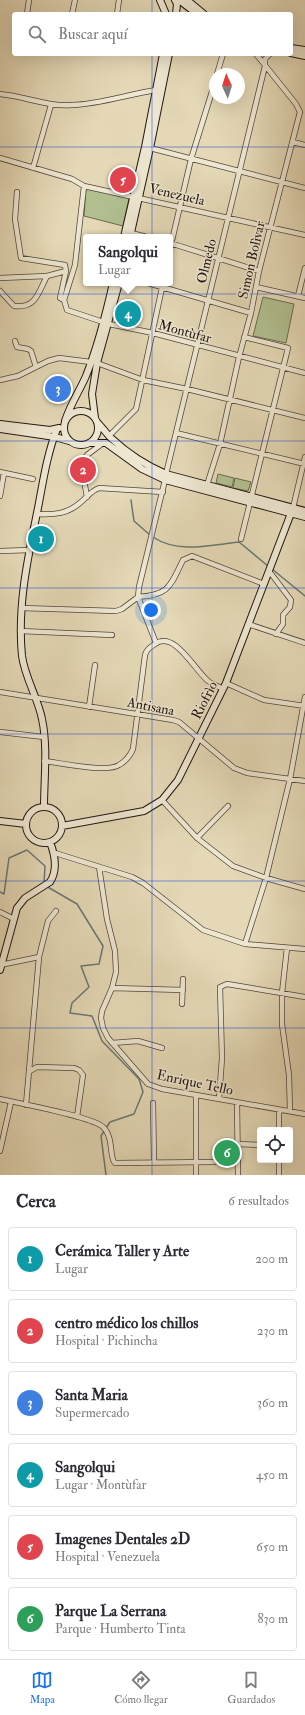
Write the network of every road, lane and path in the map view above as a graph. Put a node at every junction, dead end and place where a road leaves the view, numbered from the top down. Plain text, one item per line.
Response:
1 (29, 0) edge
2 (74, 0) edge
3 (119, 0) edge
4 (160, 0) edge
5 (175, 0) edge
6 (179, 0) edge
7 (187, 0) edge
8 (27, 12) edge
9 (72, 12) edge
10 (117, 12) edge
11 (165, 12) edge
12 (176, 12) edge
13 (194, 12) edge
14 (202, 12) edge
15 (293, 48) edge
16 (305, 50) edge
17 (293, 53) edge
18 (162, 56) edge
19 (169, 56) edge
20 (222, 56) edge
21 (258, 56) edge
22 (268, 56) edge
23 (305, 56) edge
24 (265, 66) junction
25 (219, 68) edge
26 (157, 90) junction
27 (0, 94) edge
28 (209, 102) edge
29 (51, 105) junction
30 (293, 142) junction
31 (305, 145) edge
32 (150, 148) junction
33 (0, 158) edge
34 (192, 159) junction
35 (33, 168) junction
36 (240, 171) junction
37 (281, 181) junction
38 (84, 186) junction
39 (305, 188) edge
40 (17, 192) dead end
41 (136, 197) junction
42 (181, 206) junction
43 (228, 217) junction
44 (270, 226) junction
45 (125, 234) edge
46 (131, 234) edge
47 (305, 235) edge
48 (173, 236) edge
49 (173, 245) edge
50 (218, 259) junction
51 (305, 268) edge
52 (66, 271) junction
53 (259, 271) junction
54 (47, 276) junction
55 (0, 278) edge
56 (113, 286) edge
57 (119, 286) edge
58 (162, 286) edge
59 (165, 286) edge
60 (256, 287) junction
61 (0, 291) edge
62 (298, 296) junction
63 (305, 298) edge
64 (64, 300) junction
65 (208, 302) junction
66 (251, 313) junction
67 (107, 323) junction
68 (153, 333) junction
69 (244, 337) junction
70 (15, 341) dead end
71 (197, 345) junction
72 (239, 356) junction
73 (91, 362) junction
74 (97, 364) junction
75 (36, 367) junction
76 (283, 368) junction
77 (305, 373) edge
78 (0, 380) edge
79 (143, 380) junction
80 (187, 389) junction
81 (230, 400) junction
82 (272, 409) junction
83 (305, 418) edge
84 (96, 420) junction
85 (65, 422) junction
86 (0, 424) edge
87 (0, 429) edge
88 (57, 429) junction
89 (176, 433) junction
90 (110, 436) junction
91 (55, 437) junction
92 (67, 440) junction
93 (104, 442) junction
94 (89, 443) junction
95 (220, 444) junction
96 (51, 447) junction
97 (262, 453) junction
98 (305, 457) edge
99 (304, 463) edge
100 (2, 473) edge
101 (165, 477) junction
102 (33, 479) dead end
103 (206, 485) junction
104 (163, 492) junction
105 (0, 496) edge
106 (87, 497) junction
107 (250, 499) junction
108 (293, 511) junction
109 (305, 511) edge
110 (37, 514) junction
111 (305, 518) edge
112 (241, 539) dead end
113 (30, 550) junction
114 (0, 551) edge
115 (270, 569) junction
116 (264, 584) junction
117 (138, 597) junction
118 (21, 608) junction
119 (248, 624) junction
120 (20, 631) junction
121 (276, 634) junction
122 (112, 635) dead end
123 (156, 643) junction
124 (305, 643) edge
125 (95, 664) dead end
126 (224, 686) junction
127 (0, 692) edge
128 (36, 697) junction
129 (305, 697) edge
130 (305, 705) edge
131 (89, 707) junction
132 (137, 713) junction
133 (0, 732) edge
134 (44, 737) junction
135 (198, 738) junction
136 (44, 761) junction
137 (290, 779) junction
138 (305, 781) edge
139 (162, 800) junction
140 (228, 806) dead end
141 (44, 807) junction
142 (0, 821) edge
143 (26, 824) junction
144 (62, 826) junction
145 (197, 838) junction
146 (50, 842) junction
147 (55, 854) junction
148 (99, 867) junction
149 (266, 878) junction
150 (305, 889) edge
151 (56, 911) dead end
152 (0, 912) edge
153 (14, 919) junction
154 (245, 944) junction
155 (287, 948) junction
156 (305, 949) edge
157 (39, 957) junction
158 (1, 967) edge
159 (183, 979) dead end
160 (112, 988) junction
161 (183, 990) junction
162 (282, 993) junction
163 (305, 996) edge
164 (182, 1004) dead end
165 (112, 1043) junction
166 (162, 1048) dead end
167 (30, 1071) junction
168 (196, 1095) junction
169 (0, 1099) edge
170 (219, 1100) junction
171 (11, 1102) junction
172 (153, 1103) dead end
173 (237, 1103) junction
174 (26, 1105) junction
175 (279, 1110) junction
176 (290, 1111) junction
177 (305, 1114) edge
178 (77, 1117) junction
179 (279, 1127) edge
180 (237, 1144) junction
181 (257, 1145) edge
182 (0, 1151) edge
183 (154, 1162) junction
184 (197, 1162) junction
185 (214, 1162) dead end
186 (279, 1163) edge
187 (196, 1175) edge
188 (238, 1175) edge
189 (279, 1175) edge

1 - 8 street
2 - 9 street
3 - 10 street
4 - 11 main road
5 - 12 main road
6 - 13 main road
7 - 14 main road
15 - 16 main road
17 - 23 main road
18 - 26 main road
19 - 32 main road
20 - 25 street
21 - 24 street, Simon Bolìvar
22 - 24 street, Olmedo
24 - 30 street, Simon Bolìvar
24 - 36 street, Olmedo
26 - 29 street
26 - 41 main road
27 - 29 street
28 - 34 street
29 - 35 street
30 - 31 street
30 - 37 street, Simon Bolìvar
32 - 34 street
32 - 41 main road
33 - 35 street, Venezuela
34 - 36 street
34 - 42 street
35 - 38 street, Venezuela
36 - 37 street
36 - 43 street, Olmedo
37 - 39 street
37 - 44 street, Simon Bolìvar
38 - 41 street, Venezuela
38 - 64 street
40 - 52 street
41 - 42 street, Venezuela
41 - 45 main road
41 - 46 main road
42 - 43 street, Venezuela
42 - 48 street
43 - 44 street, Venezuela
43 - 50 street, Olmedo
44 - 47 street, Venezuela
44 - 53 street, Simon Bolìvar
49 - 50 street
50 - 53 street
50 - 65 street, Olmedo
51 - 62 street
52 - 54 street
52 - 64 street
53 - 60 street, Simon Bolìvar
54 - 55 street
54 - 61 street
56 - 67 main road
57 - 67 main road
58 - 68 street
59 - 65 street
60 - 62 street
60 - 66 street, Simon Bolìvar
62 - 63 street
64 - 67 street, Montùfar
65 - 66 street
65 - 71 street, Olmedo
66 - 69 street, Simon Bolìvar
67 - 68 street, Montùfar
67 - 73 main road
67 - 74 main road
68 - 71 street, Montùfar
68 - 79 street
69 - 72 street, Simon Bolìvar
69 - 76 street
70 - 75 street
71 - 72 street, Montùfar
71 - 80 street, Olmedo
72 - 76 street, Montùfar
72 - 81 street, Simon Bolìvar
73 - 75 street
73 - 85 main road
74 - 79 street
74 - 84 main road
75 - 78 street
76 - 77 street, Montùfar
76 - 82 street
79 - 80 street
79 - 90 street
80 - 81 street
80 - 89 street, Olmedo
81 - 82 street
81 - 95 street, Simon Bolìvar
82 - 83 street
82 - 97 street
84 - 85 main road
84 - 90 main road
84 - 94 main road
85 - 88 main road
85 - 92 main road
86 - 88 main road
87 - 91 main road
88 - 91 main road
89 - 95 street
89 - 101 street, Olmedo
90 - 101 main road
91 - 92 main road
91 - 96 main road
92 - 94 main road
92 - 96 main road
93 - 94 main road
93 - 101 main road
93 - 106 street
95 - 97 street
95 - 103 street, Simon Bolìvar
96 - 110 main road
97 - 99 street
97 - 107 street
98 - 99 street
99 - 108 street
100 - 102 street
100 - 105 street
101 - 103 main road
101 - 104 street, Olmedo
101 - 107 main road
103 - 107 main road
104 - 106 street
104 - 117 street, Olmedo
106 - 110 street
107 - 108 main road
107 - 112 street
108 - 109 main road
108 - 111 main road
108 - 115 main road, Riofrìo
110 - 113 main road
113 - 114 street
113 - 118 main road
115 - 116 main road, Riofrìo
115 - 121 street
116 - 117 street
116 - 119 main road, Riofrìo
117 - 118 street
117 - 123 street
118 - 120 main road
119 - 121 street
119 - 126 main road, Riofrìo
120 - 122 street
120 - 128 main road
121 - 124 street
123 - 126 street
123 - 132 street
125 - 131 street
126 - 130 street
126 - 135 main road, Riofrìo
127 - 128 street, Antisana
128 - 131 street, Antisana
128 - 134 main road
129 - 130 street
130 - 137 street
131 - 132 street, Antisana
132 - 135 street, Antisana
132 - 136 street
133 - 134 street
134 - 136 main road
135 - 137 street, Antisana
135 - 139 main road, Riofrìo
136 - 141 main road
137 - 138 street, Antisana
137 - 149 street
139 - 144 main road, Riofrìo
139 - 145 street
140 - 145 street
141 - 143 main road
141 - 144 main road
142 - 143 main road
143 - 146 main road
144 - 146 main road
145 - 149 street
146 - 147 main road
147 - 148 street
147 - 153 main road
148 - 154 street
148 - 160 street, Enrique Tello
149 - 150 street
149 - 154 street
151 - 157 street
152 - 153 street
153 - 158 main road
154 - 155 street
155 - 156 street
155 - 162 street
157 - 158 street
157 - 167 street
159 - 161 street
160 - 161 street
160 - 165 street, Enrique Tello
161 - 164 street
162 - 163 street
162 - 170 street
162 - 176 street
165 - 166 street
165 - 168 street, Enrique Tello
167 - 174 street
167 - 178 street
168 - 170 street, Enrique Tello
168 - 184 street
169 - 171 street
170 - 173 street, Enrique Tello
171 - 174 street
171 - 182 street
172 - 183 street
173 - 175 street, Enrique Tello
173 - 180 street
174 - 178 street
175 - 176 street, Enrique Tello
175 - 179 street
176 - 177 street, Enrique Tello
178 - 183 street
180 - 181 street
180 - 188 street
183 - 184 street
184 - 185 street
184 - 187 street
186 - 189 street

